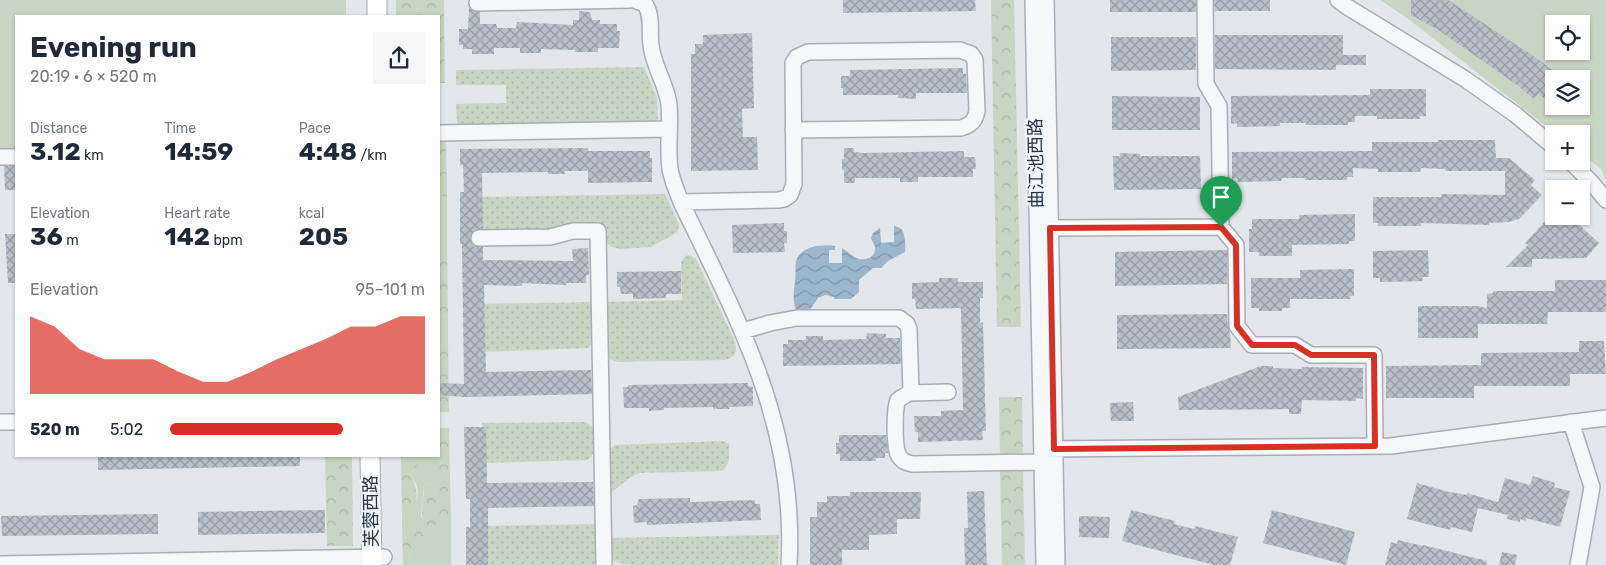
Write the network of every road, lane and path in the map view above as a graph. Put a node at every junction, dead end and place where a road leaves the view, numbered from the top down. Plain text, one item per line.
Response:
1 (364, 0) edge
2 (377, 0) edge
3 (629, 0) edge
4 (634, 0) edge
5 (1033, 0) edge
6 (1046, 0) edge
7 (1205, 0) edge
8 (1338, 0) edge
9 (477, 3) dead end
10 (365, 15) edge
11 (377, 15) edge
12 (669, 129) junction
13 (793, 130) junction
14 (440, 133) edge
15 (1545, 139) edge
16 (0, 157) edge
17 (15, 157) edge
18 (1579, 170) edge
19 (1606, 200) edge
20 (681, 202) junction
21 (1221, 227) junction
22 (1050, 228) junction
23 (479, 238) dead end
24 (743, 331) junction
25 (948, 392) dead end
26 (911, 393) junction
27 (1606, 418) edge
28 (0, 422) edge
29 (15, 422) edge
30 (1570, 422) junction
31 (1375, 446) junction
32 (1046, 453) junction
33 (370, 457) edge
34 (383, 457) edge
35 (378, 561) edge
36 (159, 563) edge
37 (0, 564) edge
38 (604, 565) edge
39 (789, 565) edge
40 (1044, 565) edge
41 (1057, 565) edge
42 (1578, 565) edge

1 - 10 main road
2 - 11 main road
3 - 9 street
4 - 12 street
5 - 32 street, 曲江池西路
6 - 22 street, 曲江池西路
7 - 21 street
8 - 15 street
12 - 14 street
12 - 20 street
13 - 13 street
13 - 20 street
16 - 17 street
18 - 19 street
20 - 24 street
21 - 22 street
21 - 31 street
22 - 32 street, 曲江池西路
23 - 38 street
24 - 26 street
24 - 39 street
25 - 26 street
26 - 32 street
27 - 30 street
28 - 29 street
30 - 31 street
30 - 42 street
31 - 32 street
32 - 40 street, 曲江池西路
32 - 41 street, 曲江池西路
33 - 35 main road, 芙蓉西路
34 - 35 main road, 芙蓉西路
35 - 36 street
36 - 37 street

